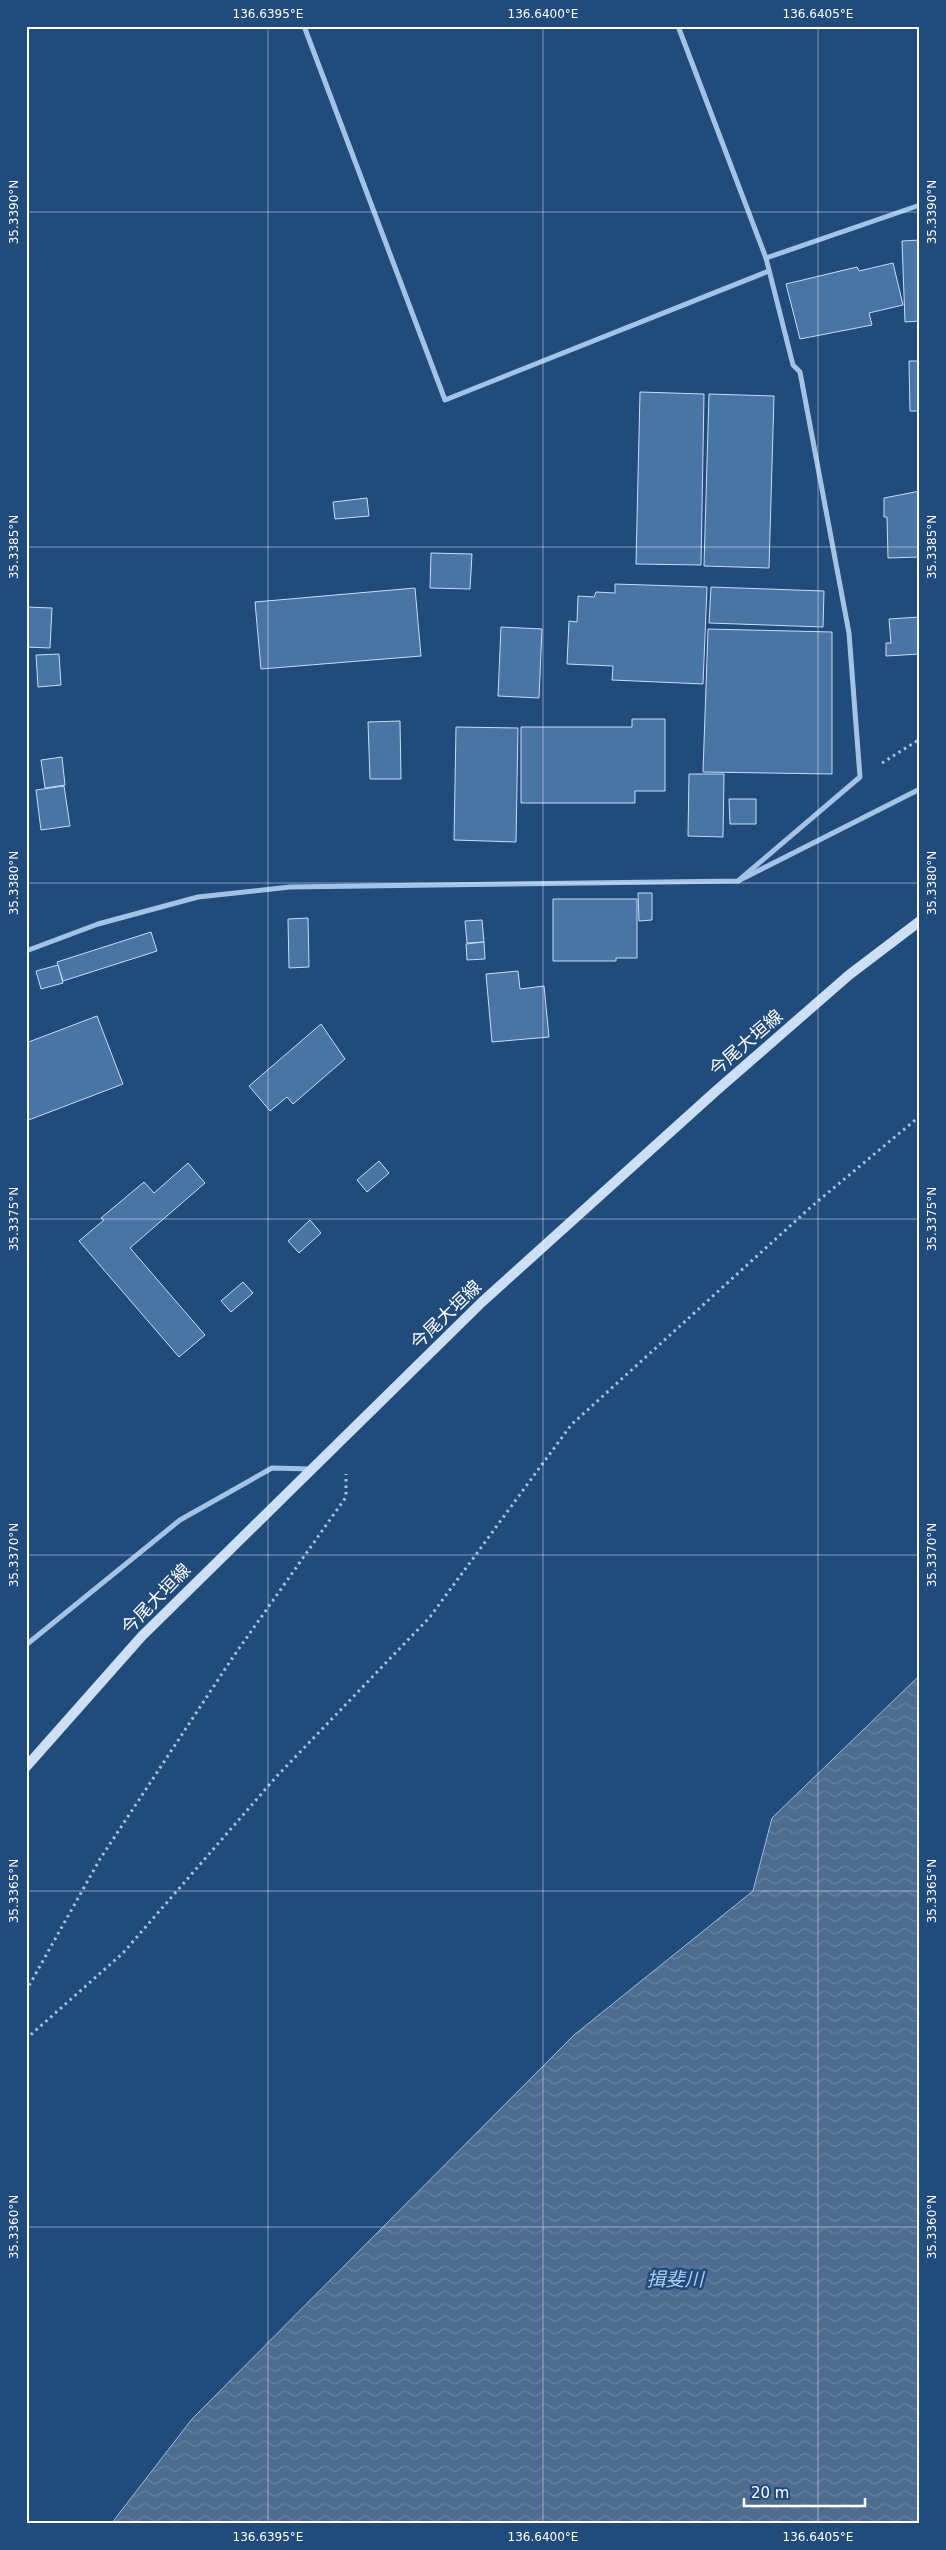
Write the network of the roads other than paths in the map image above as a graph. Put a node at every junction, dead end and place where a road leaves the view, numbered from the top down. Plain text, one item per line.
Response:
1 (304, 26) edge
2 (678, 26) edge
3 (920, 205) edge
4 (766, 258) junction
5 (769, 272) junction
6 (920, 789) edge
7 (738, 881) junction
8 (920, 920) edge
9 (26, 951) edge
10 (312, 1469) junction
11 (26, 1645) edge
12 (26, 1767) edge

1 - 5 street
2 - 4 street
3 - 4 street
4 - 5 street
5 - 7 street
6 - 7 street
7 - 9 street
8 - 10 main road, 今尾大垣線
10 - 11 street
10 - 12 main road, 今尾大垣線

